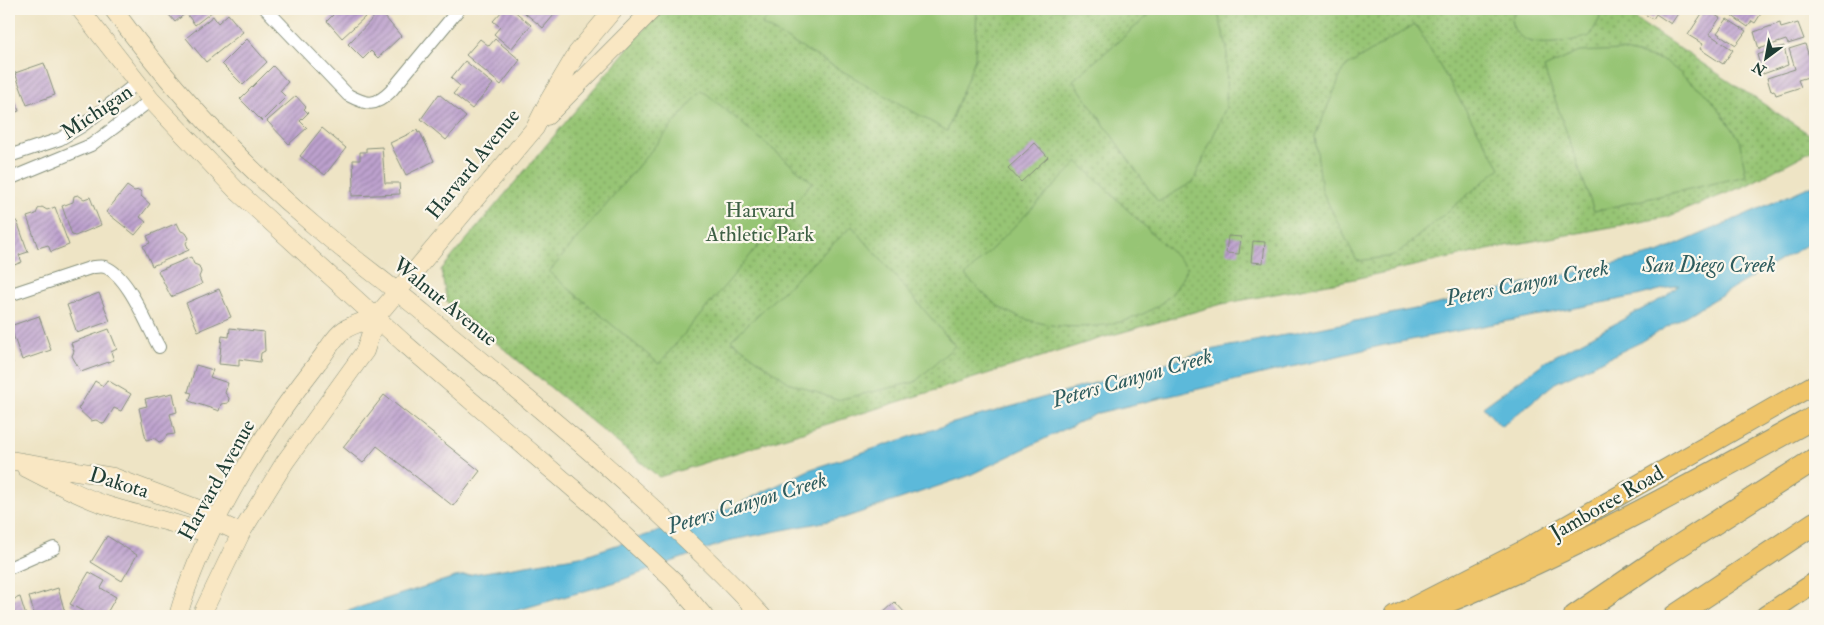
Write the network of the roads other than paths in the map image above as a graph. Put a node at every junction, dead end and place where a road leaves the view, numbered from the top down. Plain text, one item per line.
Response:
1 (80, 9) edge
2 (113, 9) edge
3 (266, 9) edge
4 (459, 9) edge
5 (614, 9) edge
6 (653, 9) edge
7 (138, 83) junction
8 (151, 100) junction
9 (535, 128) junction
10 (9, 156) edge
11 (9, 179) edge
12 (396, 292) junction
13 (9, 295) edge
14 (376, 317) junction
15 (159, 347) dead end
16 (1815, 384) edge
17 (1815, 417) edge
18 (1815, 459) edge
19 (10, 461) edge
20 (105, 476) junction
21 (100, 503) junction
22 (217, 522) junction
23 (1815, 523) edge
24 (242, 533) junction
25 (54, 548) dead end
26 (9, 568) edge
27 (1746, 571) junction
28 (1815, 582) edge
29 (756, 615) edge
30 (178, 616) edge
31 (201, 616) edge
32 (704, 616) edge
33 (1396, 616) edge
34 (1411, 616) edge
35 (1575, 616) edge
36 (1675, 616) edge
37 (1704, 616) edge
38 (1765, 616) edge

1 - 7 main road
2 - 12 main road, Walnut Avenue
3 - 4 street
5 - 9 main road, Harvard Avenue
6 - 9 main road
7 - 8 main road
7 - 10 street, Michigan
8 - 11 street, Michigan
8 - 14 main road
9 - 12 main road, Harvard Avenue
12 - 14 main road, Harvard Avenue
12 - 29 main road, Walnut Avenue
13 - 15 street
14 - 22 main road, Harvard Avenue
14 - 24 main road, Harvard Avenue
14 - 32 main road
16 - 33 main road, Jamboree Road
17 - 34 highway
18 - 35 highway
19 - 20 main road, Dakota
19 - 21 main road, Dakota
20 - 21 main road
20 - 22 main road, Dakota
21 - 22 main road, Dakota
22 - 24 main road, Dakota
22 - 30 main road, Harvard Avenue
23 - 27 highway
24 - 31 main road, Harvard Avenue
25 - 26 street
27 - 36 highway
27 - 37 highway
28 - 38 main road

